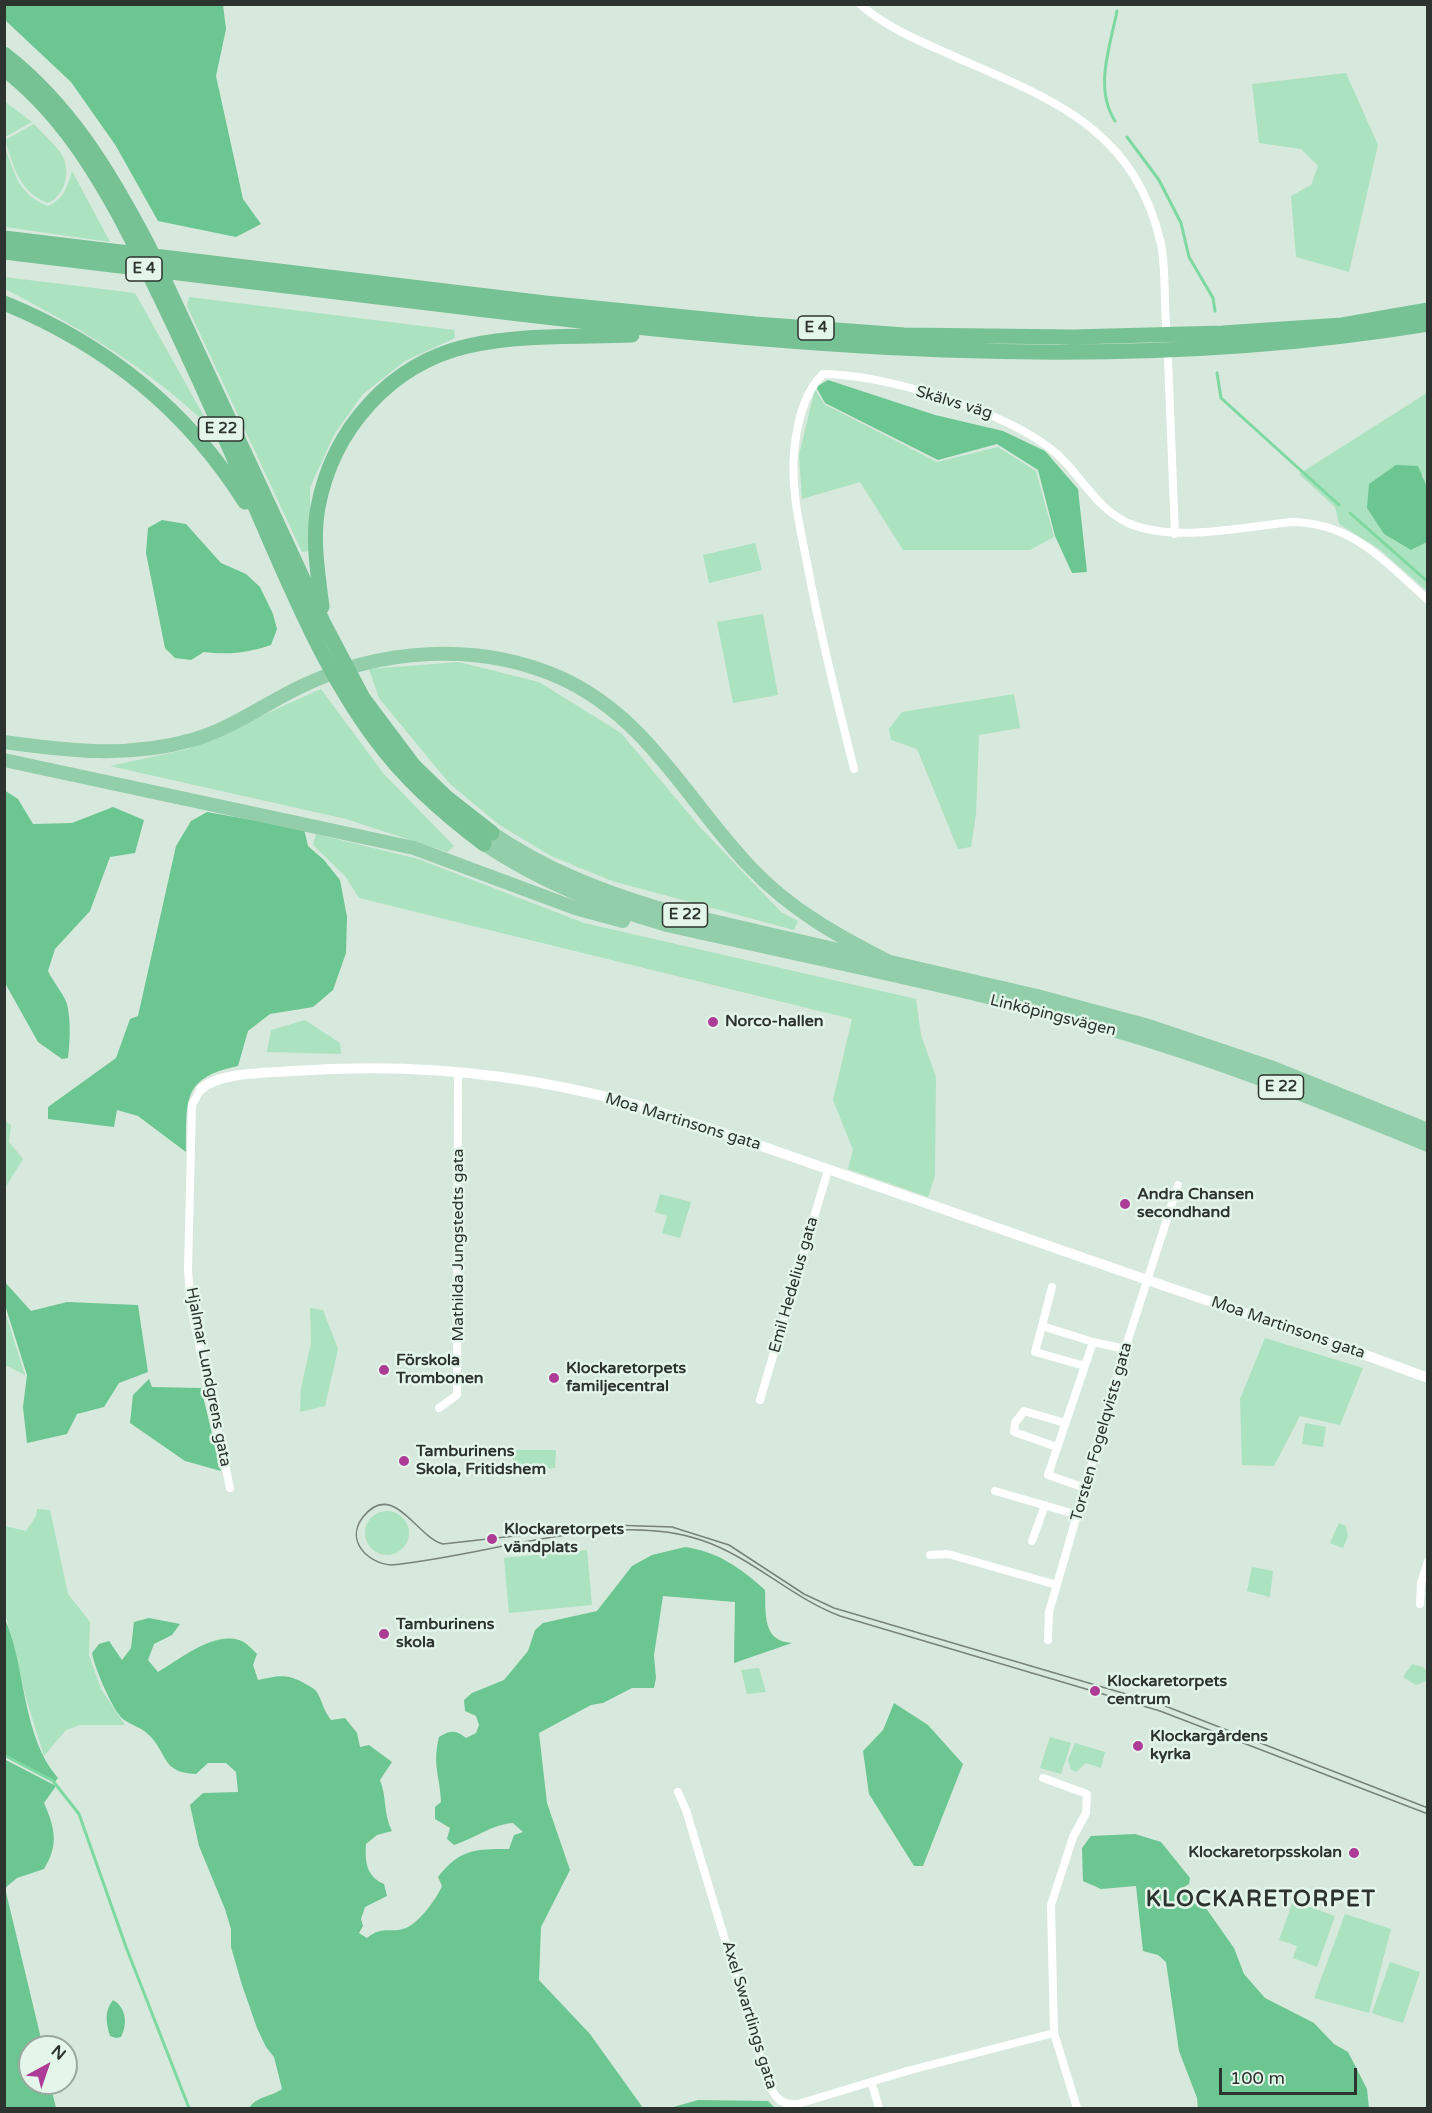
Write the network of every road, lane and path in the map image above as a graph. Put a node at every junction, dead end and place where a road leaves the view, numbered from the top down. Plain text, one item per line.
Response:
1 (861, 4) edge
2 (4, 54) edge
3 (4, 69) edge
4 (126, 216) junction
5 (6, 242) edge
6 (4, 303) edge
7 (1428, 310) edge
8 (173, 313) junction
9 (1428, 324) edge
10 (1166, 326) dead end
11 (689, 333) junction
12 (1167, 359) dead end
13 (1175, 534) junction
14 (272, 546) junction
15 (1428, 600) edge
16 (323, 622) junction
17 (4, 742) edge
18 (4, 760) edge
19 (854, 770) dead end
20 (488, 839) junction
21 (667, 925) junction
22 (891, 963) junction
23 (458, 1072) junction
24 (201, 1089) joint
25 (1428, 1130) edge
26 (1428, 1146) edge
27 (828, 1170) junction
28 (1178, 1185) dead end
29 (1148, 1280) junction
30 (1052, 1287) dead end
31 (1042, 1326) junction
32 (1093, 1342) junction
33 (1125, 1349) junction
34 (1085, 1366) junction
35 (1428, 1378) edge
36 (760, 1400) dead end
37 (439, 1408) dead end
38 (1065, 1423) junction
39 (1057, 1447) junction
40 (230, 1488) dead end
41 (1084, 1488) junction
42 (995, 1491) dead end
43 (1045, 1505) junction
44 (1078, 1515) junction
45 (1032, 1541) dead end
46 (930, 1555) dead end
47 (1428, 1561) edge
48 (1057, 1585) junction
49 (1419, 1604) dead end
50 (1048, 1640) dead end
51 (1043, 1779) dead end
52 (678, 1792) dead end
53 (1054, 2032) junction
54 (872, 2084) junction
55 (879, 2109) edge
56 (1077, 2109) edge

1 - 10 street
2 - 4 highway
3 - 4 highway
4 - 8 highway, E 22
5 - 7 highway, E 4
5 - 11 highway, E 4
6 - 14 highway
8 - 14 highway, E 22
8 - 16 highway
9 - 11 highway, E 4
11 - 16 highway
12 - 13 street
13 - 15 street, Skälvs väg
13 - 19 street, Skälvs väg
14 - 20 highway, E 22
16 - 20 highway, E 22
17 - 22 highway
18 - 21 highway
20 - 21 highway, E 22
20 - 22 highway, E 22
21 - 26 highway, Linköpingsvägen / E 22
22 - 25 highway, Linköpingsvägen / E 22
23 - 24 street, Moa Martinsons gata
23 - 27 street, Moa Martinsons gata
23 - 37 street, Mathilda Jungstedts gata
24 - 40 street, Hjalmar Lundgrens gata
27 - 29 street, Moa Martinsons gata
27 - 36 street, Emil Hedelius gata
28 - 29 street
29 - 33 street, Torsten Fogelqvists gata
29 - 35 street, Moa Martinsons gata
30 - 31 street
31 - 32 street
31 - 34 street
32 - 33 street
32 - 34 street
33 - 41 street, Torsten Fogelqvists gata
34 - 38 street
38 - 39 street
38 - 39 street
39 - 41 street
41 - 44 street, Torsten Fogelqvists gata
42 - 43 street
43 - 44 street
43 - 45 street
44 - 48 street, Torsten Fogelqvists gata
46 - 48 street
47 - 49 street
48 - 50 street, Torsten Fogelqvists gata
51 - 53 street
52 - 54 street, Axel Swartlings gata
53 - 54 street, Axel Swartlings gata
53 - 56 street
54 - 55 street

